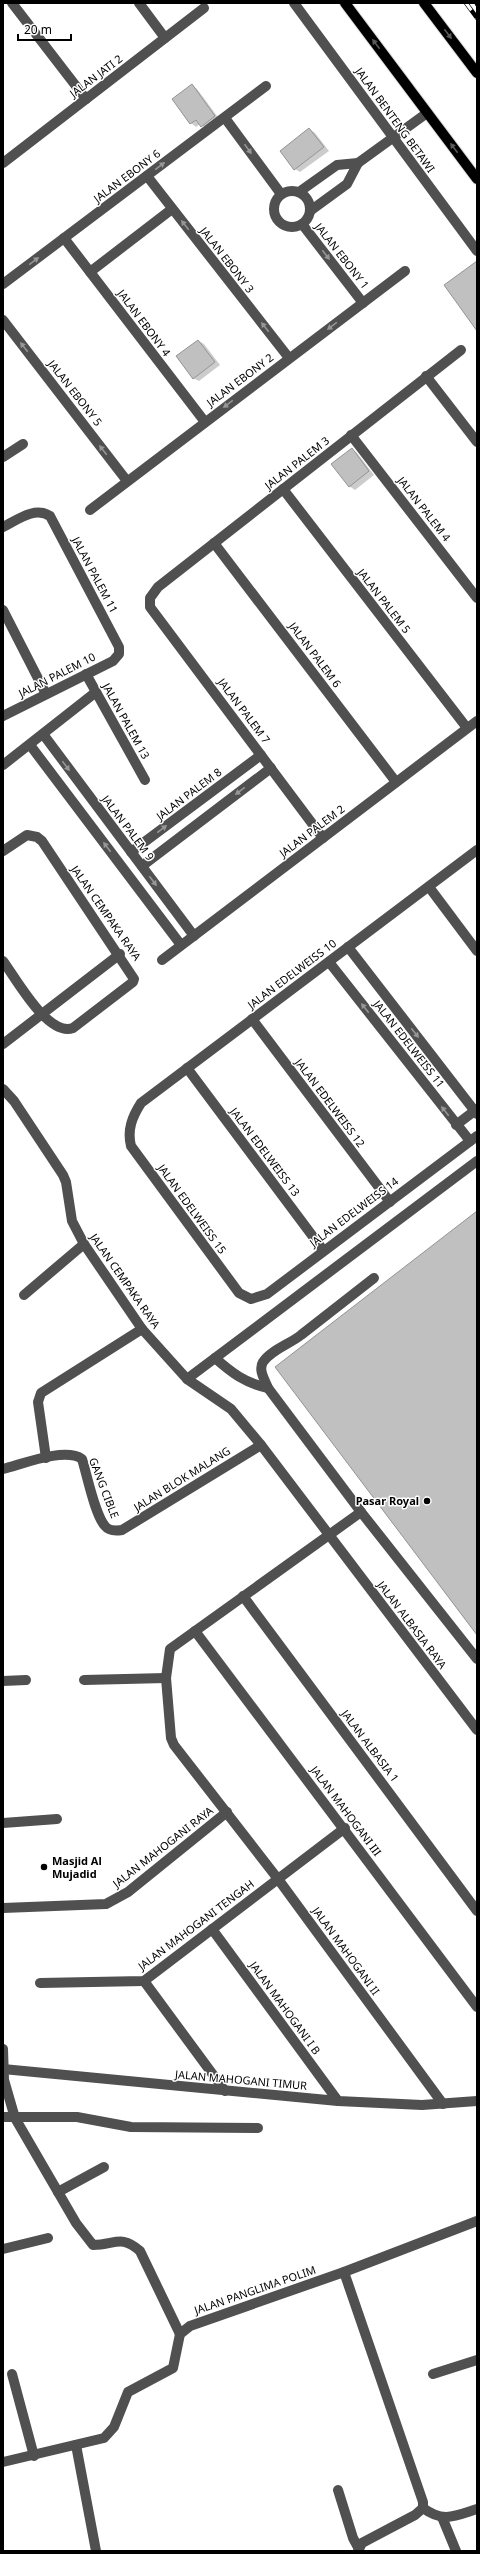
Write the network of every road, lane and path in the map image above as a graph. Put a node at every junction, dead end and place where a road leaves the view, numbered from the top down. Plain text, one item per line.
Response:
1 (12, 3) edge
2 (140, 3) edge
3 (294, 3) edge
4 (345, 3) edge
5 (424, 3) edge
6 (204, 8) dead end
7 (165, 38) junction
8 (477, 73) edge
9 (266, 86) dead end
10 (86, 99) junction
11 (427, 113) junction
12 (225, 118) junction
13 (394, 137) junction
14 (3, 161) edge
15 (358, 163) junction
16 (147, 176) junction
17 (477, 179) edge
18 (299, 192) junction
19 (281, 194) junction
20 (172, 209) junction
21 (310, 211) junction
22 (302, 224) junction
23 (64, 238) junction
24 (477, 251) edge
25 (405, 271) dead end
26 (90, 272) junction
27 (3, 284) edge
28 (363, 303) junction
29 (3, 320) edge
30 (461, 350) dead end
31 (289, 358) junction
32 (426, 376) junction
33 (205, 422) junction
34 (351, 435) junction
35 (477, 442) edge
36 (23, 444) dead end
37 (3, 457) edge
38 (127, 481) junction
39 (283, 489) junction
40 (90, 510) dead end
41 (3, 527) edge
42 (214, 543) junction
43 (150, 598) joint
44 (477, 598) edge
45 (3, 610) edge
46 (119, 654) joint
47 (86, 674) junction
48 (96, 692) junction
49 (46, 694) junction
50 (3, 716) edge
51 (477, 720) edge
52 (467, 728) junction
53 (43, 734) junction
54 (30, 745) junction
55 (261, 755) junction
56 (3, 765) edge
57 (271, 768) junction
58 (145, 780) dead end
59 (396, 782) junction
60 (323, 838) junction
61 (477, 850) edge
62 (3, 851) edge
63 (131, 852) junction
64 (142, 866) junction
65 (429, 886) junction
66 (194, 936) junction
67 (181, 945) junction
68 (348, 947) junction
69 (477, 951) edge
70 (120, 954) junction
71 (162, 960) dead end
72 (3, 961) edge
73 (329, 962) junction
74 (41, 1013) junction
75 (252, 1019) junction
76 (3, 1044) edge
77 (187, 1068) junction
78 (3, 1089) edge
79 (476, 1111) edge
80 (456, 1124) junction
81 (131, 1125) joint
82 (473, 1138) edge
83 (477, 1161) edge
84 (390, 1202) junction
85 (84, 1244) junction
86 (323, 1250) junction
87 (374, 1278) dead end
88 (24, 1295) dead end
89 (251, 1299) joint
90 (142, 1329) junction
91 (215, 1358) junction
92 (187, 1379) junction
93 (268, 1388) junction
94 (261, 1444) junction
95 (46, 1458) junction
96 (3, 1469) edge
97 (361, 1512) junction
98 (114, 1531) joint
99 (328, 1534) junction
100 (243, 1596) junction
101 (195, 1631) junction
102 (477, 1659) edge
103 (166, 1678) junction
104 (26, 1680) dead end
105 (84, 1680) dead end
106 (3, 1681) edge
107 (477, 1730) edge
108 (228, 1812) junction
109 (57, 1819) dead end
110 (3, 1823) edge
111 (345, 1828) junction
112 (278, 1879) junction
113 (3, 1908) edge
114 (477, 1911) edge
115 (212, 1929) junction
116 (144, 1980) junction
117 (40, 1983) dead end
118 (477, 2007) edge
119 (3, 2049) edge
120 (4, 2069) edge
121 (225, 2091) junction
122 (338, 2101) junction
123 (477, 2101) edge
124 (443, 2104) junction
125 (3, 2117) edge
126 (15, 2118) junction
127 (258, 2128) dead end
128 (104, 2168) dead end
129 (58, 2192) junction
130 (477, 2221) edge
131 (48, 2238) dead end
132 (3, 2249) edge
133 (344, 2272) junction
134 (180, 2334) junction
135 (477, 2360) edge
136 (12, 2374) dead end
137 (433, 2374) dead end
138 (76, 2445) junction
139 (34, 2456) junction
140 (3, 2462) edge
141 (338, 2490) dead end
142 (423, 2508) junction
143 (477, 2509) edge
144 (442, 2517) junction
145 (359, 2550) edge
146 (96, 2551) edge
147 (456, 2551) edge

1 - 10 street
2 - 7 street
3 - 13 street, JALAN BENTENG BETAWI
11 -> 4 main road
5 -> 8 main road
6 - 7 street, JALAN JATI 2
7 - 10 street, JALAN JATI 2
9 - 12 street, JALAN EBONY 6
10 - 14 street, JALAN JATI 2
11 - 13 street
17 -> 11 main road
16 -> 12 street, JALAN EBONY 6
12 -> 19 street
13 - 15 street
13 - 24 street, JALAN BENTENG BETAWI
15 - 18 street
15 - 21 street
16 - 20 street, JALAN EBONY 3
16 - 23 street, JALAN EBONY 6
18 - 19 street
18 - 21 street
19 - 22 street
20 - 26 street
31 -> 20 street, JALAN EBONY 3
21 - 22 street
22 -> 28 street, JALAN EBONY 1
23 - 26 street, JALAN EBONY 4
27 -> 23 street, JALAN EBONY 6
25 - 28 street, JALAN EBONY 2
26 - 33 street, JALAN EBONY 4
28 -> 31 street, JALAN EBONY 2
38 -> 29 street, JALAN EBONY 5
30 - 32 street, JALAN PALEM 3
31 -> 33 street, JALAN EBONY 2
32 - 34 street, JALAN PALEM 3
32 - 35 street
33 - 38 street, JALAN EBONY 2
34 - 39 street, JALAN PALEM 3
34 - 44 street, JALAN PALEM 4
36 - 37 street
38 - 40 street, JALAN EBONY 2
39 - 42 street, JALAN PALEM 3
39 - 52 street, JALAN PALEM 5
41 - 46 street, JALAN PALEM 11
42 - 43 street, JALAN PALEM 3
42 - 59 street, JALAN PALEM 6
43 - 55 street, JALAN PALEM 7
45 - 49 street
46 - 47 street, JALAN PALEM 10
47 - 48 street, JALAN PALEM 13
47 - 49 street, JALAN PALEM 10
48 - 53 street
48 - 58 street, JALAN PALEM 13
49 - 50 street, JALAN PALEM 10
51 - 52 street, JALAN PALEM 2
52 - 59 street, JALAN PALEM 2
53 - 54 street
53 -> 63 street, JALAN PALEM 9
54 - 56 street
67 -> 54 street
55 - 57 street, JALAN PALEM 7
63 -> 55 street, JALAN PALEM 8
57 - 60 street, JALAN PALEM 7
57 -> 64 street
59 - 60 street, JALAN PALEM 2
60 - 66 street, JALAN PALEM 2
61 - 65 street, JALAN EDELWEISS 10
62 - 70 street, JALAN CEMPAKA RAYA
63 - 64 street, JALAN PALEM 9
64 -> 66 street, JALAN PALEM 9
65 - 68 street, JALAN EDELWEISS 10
65 - 69 street
66 - 67 street, JALAN PALEM 2
67 - 71 street, JALAN PALEM 2
68 - 73 street, JALAN EDELWEISS 10
68 -> 79 street, JALAN EDELWEISS 11
70 - 74 street
70 - 74 street, JALAN CEMPAKA RAYA
72 - 74 street
73 - 75 street, JALAN EDELWEISS 10
80 -> 73 street, JALAN EDELWEISS 11
74 - 76 street
75 - 77 street, JALAN EDELWEISS 10
75 - 84 street, JALAN EDELWEISS 12
77 - 81 street, JALAN EDELWEISS 10
77 - 86 street, JALAN EDELWEISS 13
78 - 85 street, JALAN CEMPAKA RAYA
79 - 80 street
80 - 82 street, JALAN EDELWEISS 11
81 - 89 street, JALAN EDELWEISS 15
82 - 84 street, JALAN EDELWEISS 14
83 - 91 street
84 - 86 street, JALAN EDELWEISS 14
85 - 88 street
85 - 90 street, JALAN CEMPAKA RAYA
86 - 89 street, JALAN EDELWEISS 14
87 - 93 street
90 - 92 street, JALAN CEMPAKA RAYA
90 - 95 street
91 - 92 street
91 - 93 street
92 - 94 street, JALAN CEMPAKA RAYA
93 - 97 street
94 - 98 street, JALAN BLOK MALANG
94 - 99 street, JALAN CEMPAKA RAYA
95 - 96 street, GANG CIBLE
95 - 98 street, GANG CIBLE
97 - 99 street
97 - 102 street
99 - 100 street
99 - 107 street, JALAN ALBASIA RAYA
100 - 101 street
100 - 114 street, JALAN ALBASIA 1
101 - 103 street
101 - 111 street, JALAN MAHOGANI III
103 - 105 street
103 - 108 street, JALAN MAHOGANI RAYA
104 - 106 street
108 - 112 street, JALAN MAHOGANI II
108 - 113 street, JALAN MAHOGANI RAYA
109 - 110 street
111 - 112 street, JALAN MAHOGANI TENGAH
111 - 118 street, JALAN MAHOGANI III
112 - 115 street, JALAN MAHOGANI TENGAH
112 - 124 street, JALAN MAHOGANI II
115 - 116 street, JALAN MAHOGANI TENGAH
115 - 122 street, JALAN MAHOGANI I B
116 - 117 street, JALAN MAHOGANI TENGAH
116 - 121 street
119 - 120 street
120 - 121 street, JALAN MAHOGANI TIMUR
120 - 126 street
121 - 122 street, JALAN MAHOGANI TIMUR
122 - 124 street, JALAN MAHOGANI TIMUR
123 - 124 street, JALAN MAHOGANI TIMUR
125 - 126 street
126 - 127 street
126 - 129 street
128 - 129 street
129 - 134 street
130 - 133 street, JALAN PANGLIMA POLIM
131 - 132 street
133 - 134 street, JALAN PANGLIMA POLIM
133 - 142 street
134 - 138 street
135 - 137 street
136 - 139 street
138 - 139 street
138 - 146 street
139 - 140 street
141 - 145 street
142 - 144 street
142 - 145 street
143 - 144 street
144 - 147 street

